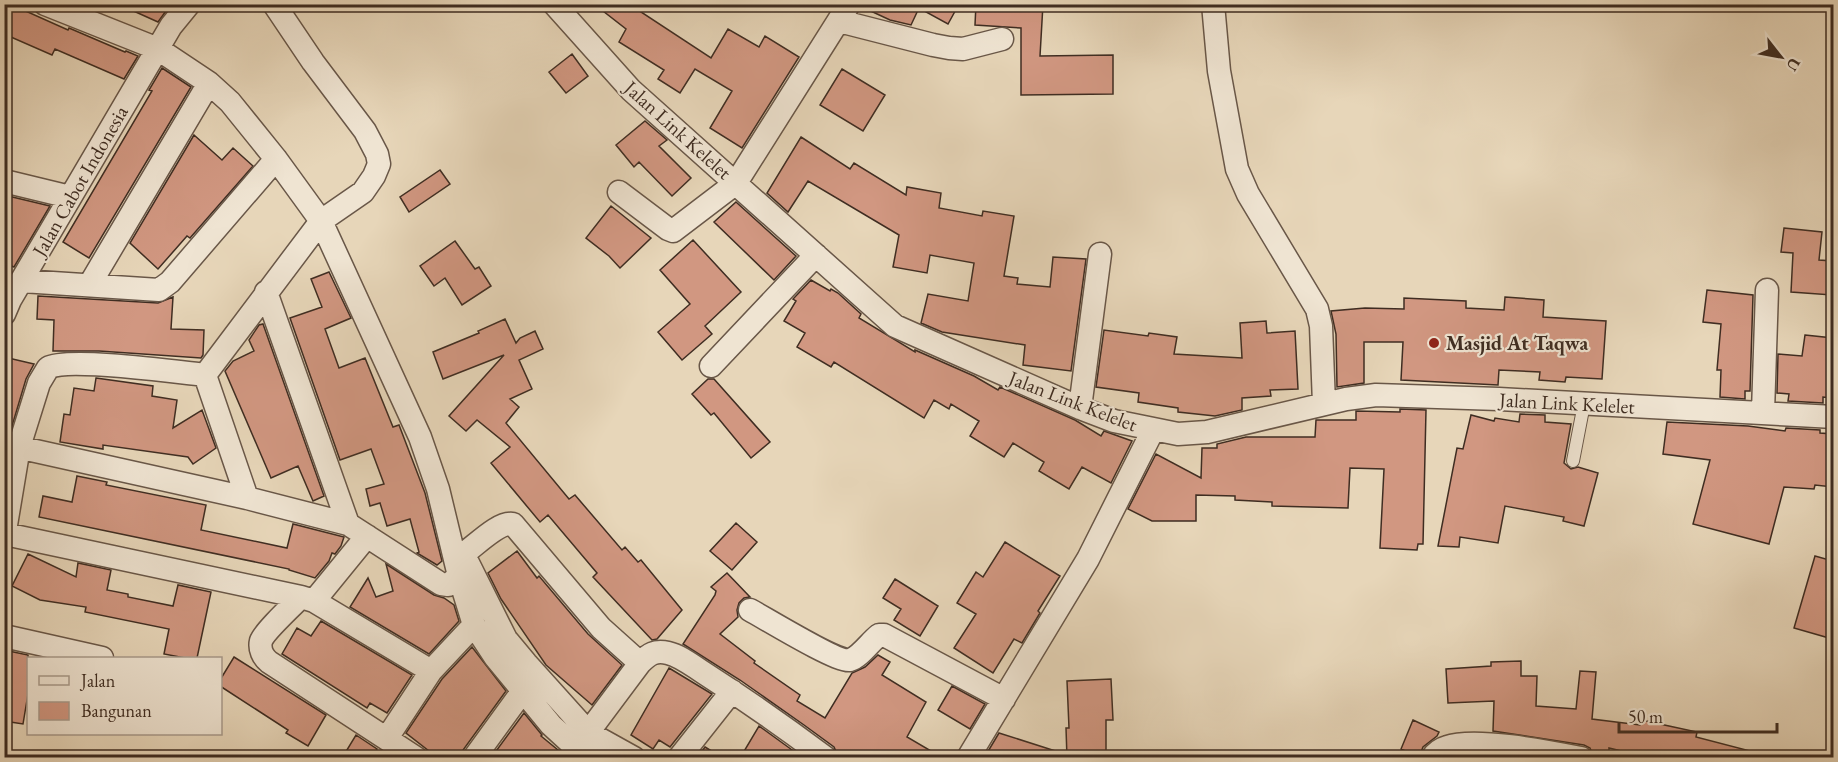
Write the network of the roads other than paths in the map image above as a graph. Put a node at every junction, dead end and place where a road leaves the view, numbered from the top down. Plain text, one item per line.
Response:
1 (45, 4) edge
2 (189, 4) edge
3 (274, 4) edge
4 (1213, 4) edge
5 (560, 7) edge
6 (844, 13) edge
7 (1002, 39) dead end
8 (158, 49) junction
9 (209, 83) junction
10 (276, 159) junction
11 (4, 181) edge
12 (736, 183) junction
13 (619, 192) dead end
14 (70, 197) junction
15 (321, 221) junction
16 (1100, 254) dead end
17 (816, 255) junction
18 (90, 284) junction
19 (1767, 290) dead end
20 (267, 292) junction
21 (10, 299) edge
22 (711, 366) dead end
23 (205, 375) junction
24 (1324, 404) junction
25 (1584, 404) junction
26 (1080, 408) junction
27 (1763, 412) junction
28 (1833, 417) edge
29 (1153, 430) junction
30 (12, 446) edge
31 (1573, 461) dead end
32 (248, 498) junction
33 (357, 530) junction
34 (5, 536) edge
35 (460, 563) junction
36 (307, 599) junction
37 (750, 610) dead end
38 (474, 625) junction
39 (4, 636) edge
40 (98, 657) edge
41 (640, 663) junction
42 (431, 671) junction
43 (732, 691) junction
44 (522, 692) junction
45 (1004, 699) junction
46 (387, 738) junction
47 (582, 749) edge
48 (416, 758) edge
49 (474, 758) edge
50 (634, 758) edge
51 (679, 758) edge
52 (826, 758) edge
53 (968, 758) edge
54 (1432, 758) edge
55 (1581, 758) edge

1 - 8 street
2 - 8 street
3 - 15 street
4 - 24 street
5 - 12 street, Jalan Link Kelelet
6 - 7 street
6 - 12 street
8 - 9 street
8 - 14 street, Jalan Cabot Indonesia
9 - 10 street
9 - 18 street
10 - 15 street
10 - 18 street
11 - 14 street
12 - 13 street
12 - 17 street, Jalan Link Kelelet
14 - 21 street, Jalan Cabot Indonesia
15 - 20 street
15 - 35 street
16 - 26 street
17 - 22 street
17 - 26 street, Jalan Link Kelelet
18 - 21 street
19 - 27 street
20 - 23 street
20 - 33 street
23 - 30 street
23 - 32 street
24 - 25 street, Jalan Link Kelelet
24 - 29 street, Jalan Link Kelelet
25 - 27 street, Jalan Link Kelelet
25 - 31 lane
26 - 29 street, Jalan Link Kelelet
27 - 28 street, Jalan Link Kelelet
29 - 45 street
30 - 32 street
30 - 34 street
32 - 33 street
33 - 35 street
33 - 36 street
34 - 36 street
35 - 38 street
35 - 41 street
35 - 47 street
36 - 42 street
36 - 46 street
37 - 45 street
38 - 42 street
38 - 44 street
39 - 40 street
41 - 43 street
41 - 47 street
42 - 46 street
43 - 51 street
43 - 52 street
44 - 47 street
44 - 49 street
45 - 53 street
46 - 48 street
47 - 50 street
54 - 55 street

